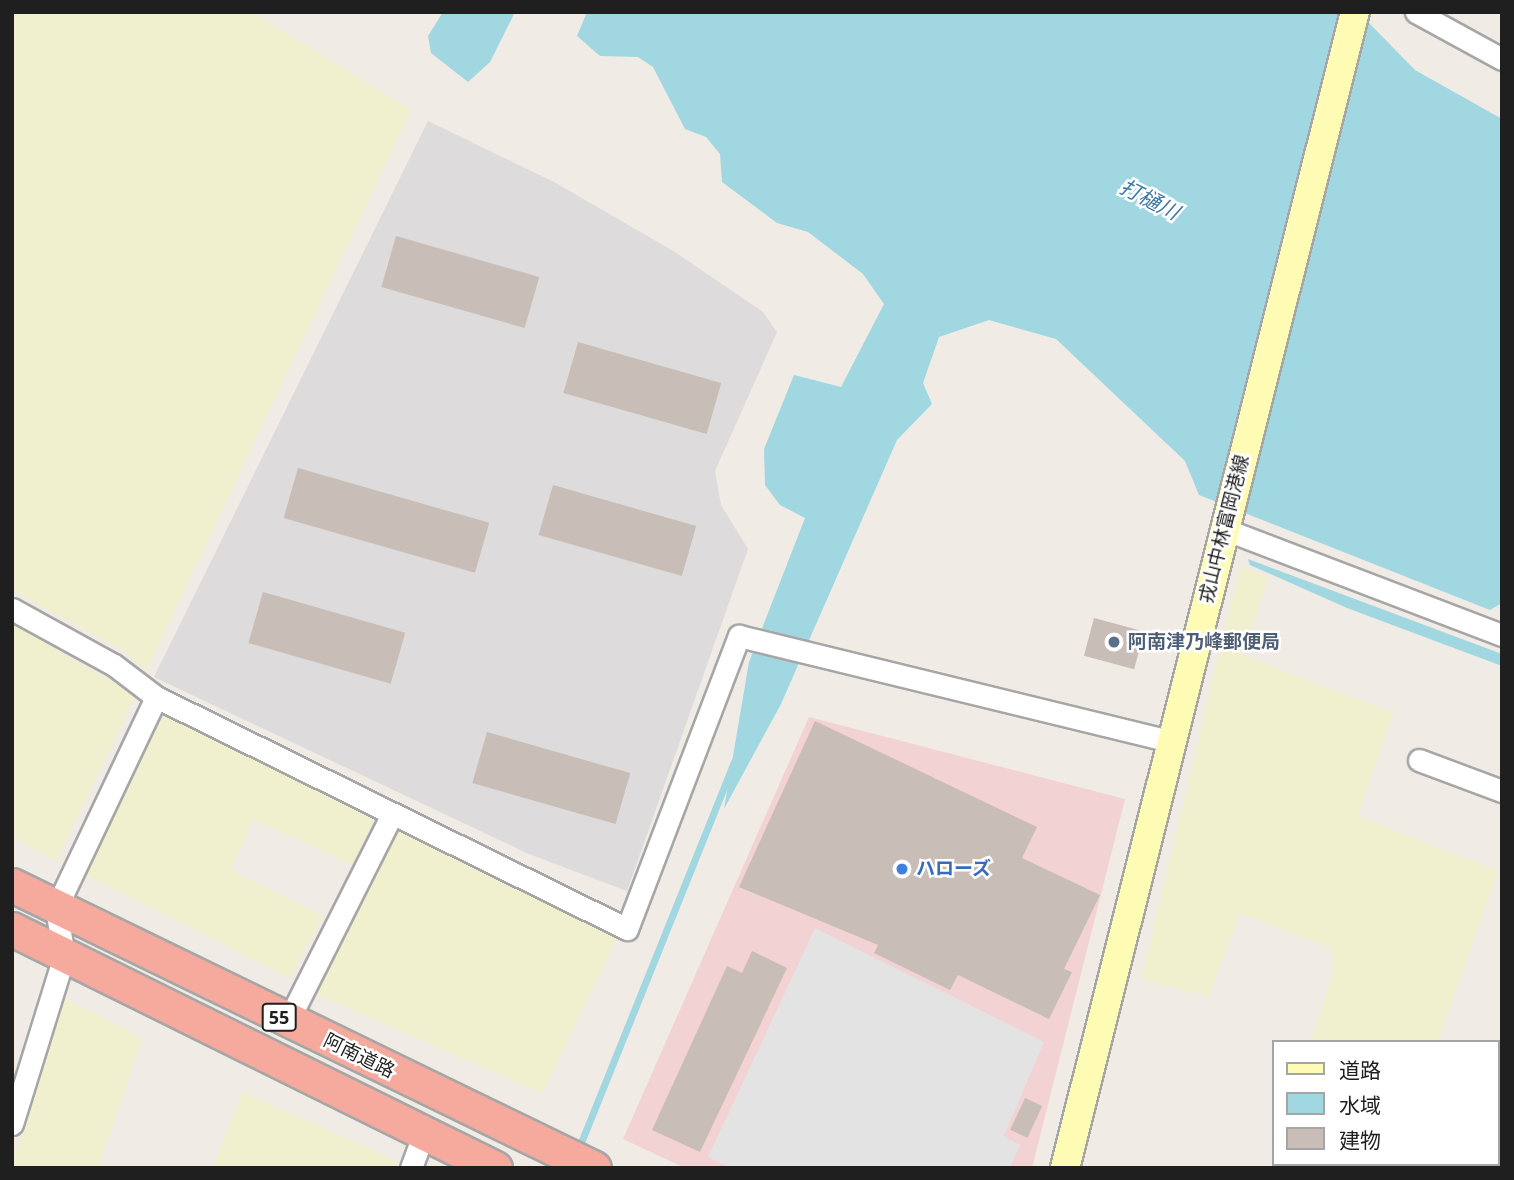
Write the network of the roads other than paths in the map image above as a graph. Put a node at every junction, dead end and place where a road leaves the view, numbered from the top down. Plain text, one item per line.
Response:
1 (1355, 12) edge
2 (1416, 12) edge
3 (1502, 59) edge
4 (1225, 523) junction
5 (12, 609) edge
6 (1502, 635) edge
7 (156, 696) junction
8 (1170, 741) junction
9 (1419, 760) dead end
10 (1502, 791) edge
11 (392, 814) junction
12 (12, 885) edge
13 (55, 908) junction
14 (12, 929) edge
15 (64, 956) junction
16 (288, 1021) junction
17 (12, 1124) edge
18 (424, 1133) junction
19 (411, 1168) edge
20 (495, 1168) edge
21 (594, 1168) edge
22 (1065, 1168) edge

1 - 4 main road, 戎山中林富岡港線
2 - 3 street
4 - 6 street
4 - 8 main road, 戎山中林富岡港線
5 - 7 street
7 - 11 street
7 - 13 street
8 - 11 street
8 - 22 main road, 戎山中林富岡港線
9 - 10 street
11 - 16 street
12 - 13 highway, 阿南道路 / 55
13 - 15 street
13 - 16 highway, 阿南道路 / 55
14 - 15 highway, 55
15 - 17 street
15 - 18 highway, 55
16 - 21 highway, 阿南道路 / 55
18 - 19 street
18 - 20 highway, 55

